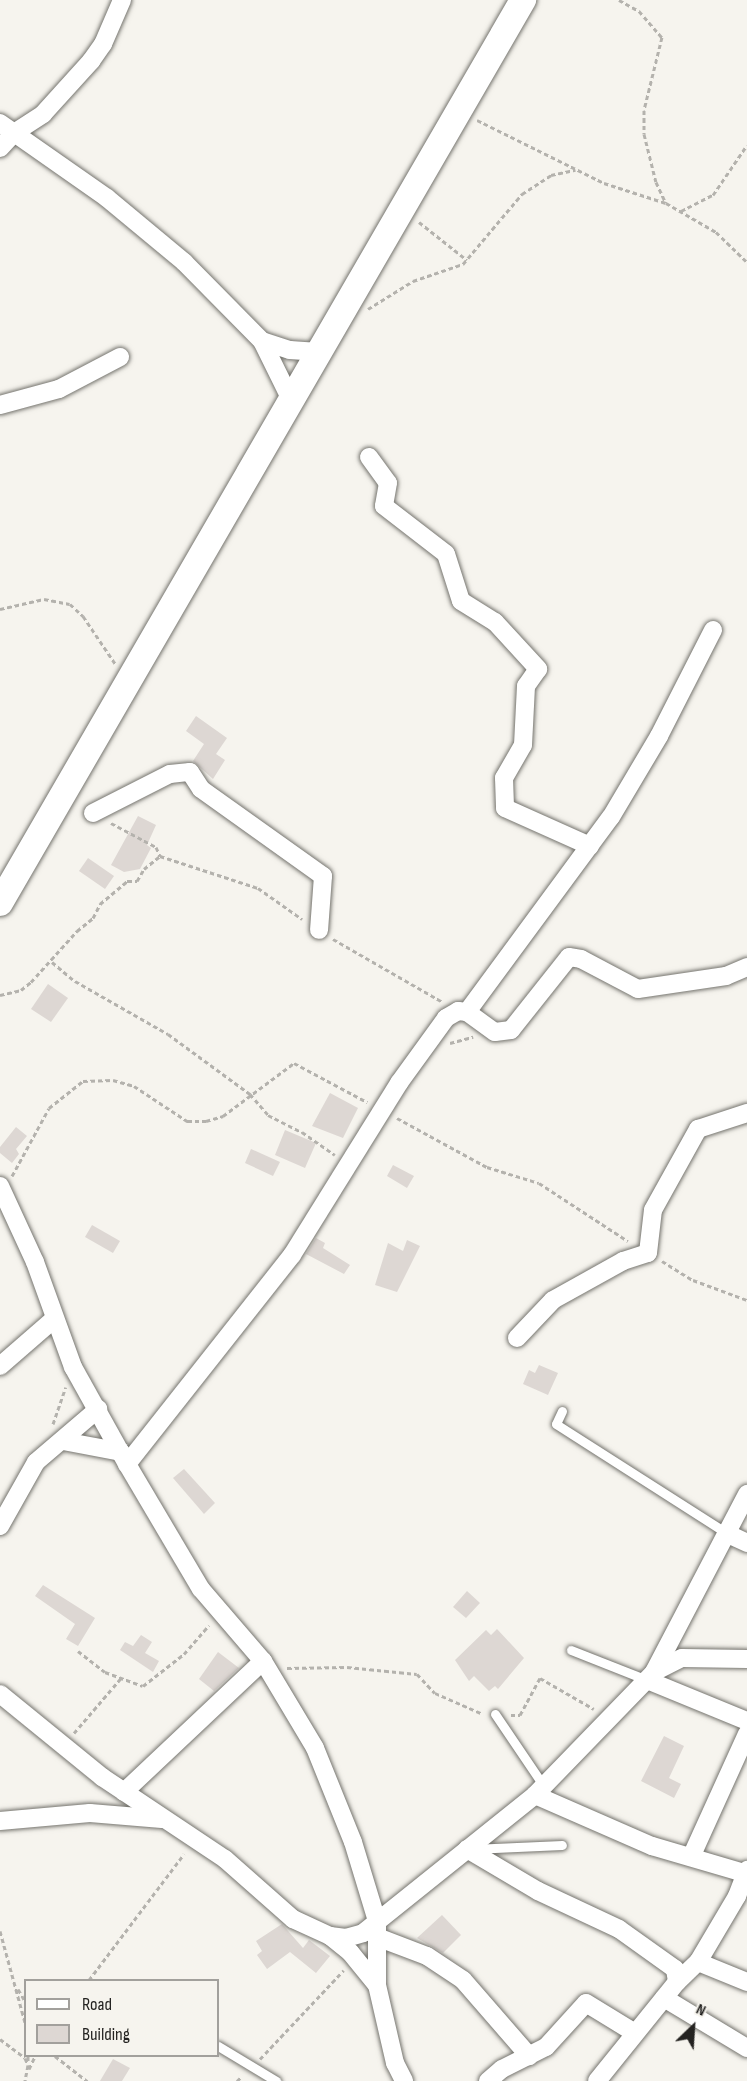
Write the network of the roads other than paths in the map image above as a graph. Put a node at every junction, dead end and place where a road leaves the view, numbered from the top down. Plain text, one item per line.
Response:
1 (122, 0) edge
2 (523, 0) edge
3 (7, 128) edge
4 (0, 148) edge
5 (262, 341) junction
6 (322, 352) junction
7 (120, 357) dead end
8 (291, 400) junction
9 (0, 405) edge
10 (369, 458) dead end
11 (713, 630) dead end
12 (93, 813) road end
13 (590, 846) junction
14 (0, 903) edge
15 (319, 930) road end
16 (747, 967) edge
17 (463, 1011) junction
18 (747, 1113) edge
19 (1, 1188) edge
20 (54, 1319) junction
21 (517, 1338) dead end
22 (0, 1366) edge
23 (98, 1409) junction
24 (562, 1411) dead end
25 (63, 1441) junction
26 (124, 1458) junction
27 (747, 1495) edge
28 (0, 1526) edge
29 (728, 1534) junction
30 (747, 1544) edge
31 (571, 1650) dead end
32 (747, 1659) edge
33 (263, 1661) junction
34 (650, 1676) junction
35 (0, 1694) edge
36 (495, 1714) road end
37 (747, 1721) edge
38 (747, 1734) edge
39 (539, 1790) junction
40 (124, 1792) junction
41 (170, 1820) junction
42 (0, 1821) edge
43 (562, 1845) dead end
44 (467, 1849) junction
45 (692, 1855) junction
46 (747, 1873) edge
47 (377, 1929) junction
48 (330, 1936) junction
49 (698, 1962) junction
50 (677, 1982) junction
51 (747, 1982) edge
52 (377, 1985) junction
53 (664, 1998) junction
54 (635, 2033) junction
55 (219, 2047) edge
56 (747, 2048) edge
57 (529, 2056) junction
58 (276, 2081) edge
59 (404, 2081) edge
60 (488, 2081) edge
61 (597, 2081) edge

1 - 3 street
2 - 6 main road
3 - 4 street
3 - 5 street
5 - 6 street
5 - 8 street
6 - 8 main road
7 - 9 street
8 - 14 main road
10 - 13 street
11 - 13 street
12 - 15 street
13 - 17 street
16 - 17 street
17 - 26 street
18 - 21 street
19 - 20 street
20 - 22 street
20 - 23 street
23 - 25 street
23 - 26 street
24 - 29 lane
25 - 26 street
25 - 28 street
26 - 33 street
27 - 29 street
29 - 30 street
29 - 34 street
31 - 34 lane
32 - 34 street
33 - 40 street
33 - 47 street
34 - 37 street
34 - 39 street
35 - 40 street
36 - 39 lane
38 - 45 street
39 - 44 street
39 - 45 street
40 - 41 street
41 - 42 street
41 - 48 street
43 - 44 lane
44 - 47 street
44 - 50 street
45 - 46 street
46 - 49 street
47 - 48 street
47 - 52 street
47 - 57 street
48 - 52 street
49 - 50 street
49 - 51 street
50 - 53 street
52 - 59 street
53 - 54 street
53 - 56 street
54 - 57 street
54 - 61 street
55 - 58 lane
57 - 60 street

